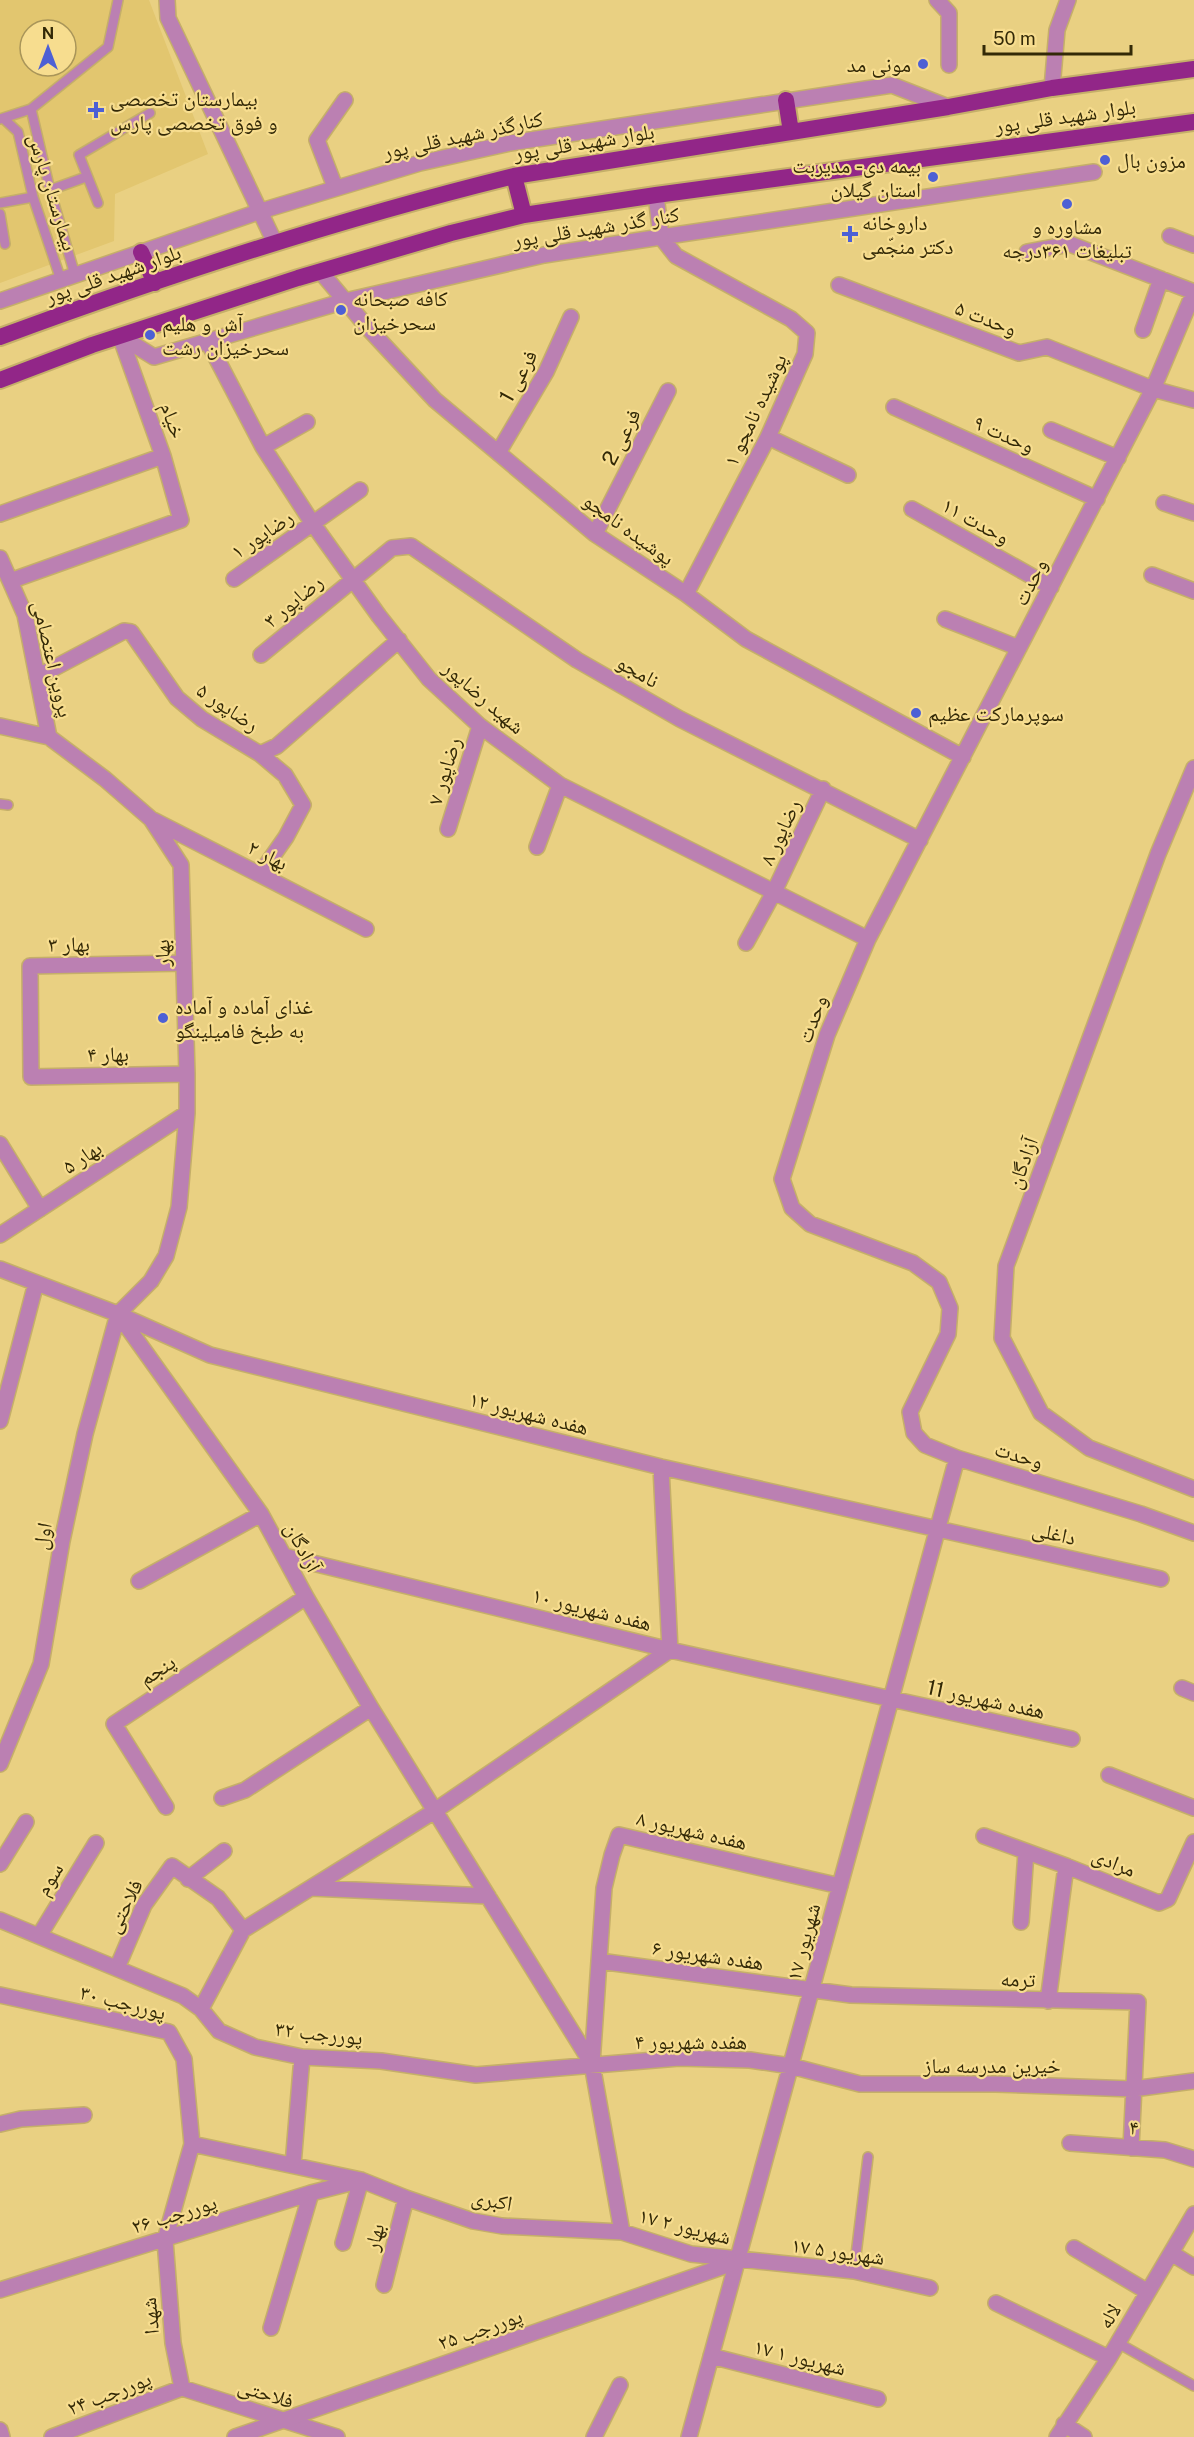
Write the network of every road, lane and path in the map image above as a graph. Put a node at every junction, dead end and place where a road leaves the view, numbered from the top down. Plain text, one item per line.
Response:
1 (118, 0) edge
2 (167, 0) edge
3 (936, 0) edge
4 (1068, 0) edge
5 (949, 64) dead end
6 (1194, 69) edge
7 (1052, 88) junction
8 (345, 100) dead end
9 (786, 100) junction
10 (948, 107) junction
11 (31, 109) junction
12 (150, 113) dead end
13 (2, 119) edge
14 (1194, 122) edge
15 (791, 132) junction
16 (1094, 172) dead end
17 (514, 176) junction
18 (86, 177) junction
19 (335, 187) junction
20 (50, 190) junction
21 (656, 195) junction
22 (33, 198) junction
23 (0, 203) edge
24 (98, 203) dead end
25 (261, 211) junction
26 (0, 214) edge
27 (524, 215) junction
28 (1170, 236) dead end
29 (662, 237) junction
30 (275, 243) junction
31 (5, 244) dead end
32 (1194, 245) edge
33 (141, 252) junction
34 (1027, 252) dead end
35 (320, 271) junction
36 (68, 277) junction
37 (1161, 279) junction
38 (155, 283) junction
39 (839, 285) dead end
40 (1194, 292) edge
41 (0, 301) edge
42 (345, 301) junction
43 (572, 317) dead end
44 (1143, 330) dead end
45 (120, 336) junction
46 (0, 337) edge
47 (207, 340) junction
48 (0, 380) edge
49 (1153, 389) junction
50 (668, 391) dead end
51 (1194, 400) edge
52 (894, 407) dead end
53 (307, 422) dead end
54 (1051, 430) dead end
55 (768, 437) junction
56 (263, 447) junction
57 (498, 453) junction
58 (163, 456) junction
59 (1118, 458) junction
60 (848, 476) dead end
61 (360, 490) dead end
62 (1096, 499) junction
63 (1164, 503) dead end
64 (912, 509) dead end
65 (1194, 513) edge
66 (0, 514) edge
67 (313, 524) junction
68 (596, 534) junction
69 (0, 558) edge
70 (1152, 575) dead end
71 (234, 579) dead end
72 (352, 579) junction
73 (10, 581) junction
74 (1051, 587) junction
75 (1194, 591) edge
76 (686, 594) junction
77 (945, 619) dead end
78 (399, 640) junction
79 (1019, 648) junction
80 (261, 655) dead end
81 (37, 677) junction
82 (0, 726) edge
83 (480, 726) junction
84 (50, 736) junction
85 (260, 753) junction
86 (963, 757) junction
87 (1194, 768) edge
88 (560, 785) junction
89 (823, 789) junction
90 (151, 819) junction
91 (448, 829) dead end
92 (920, 840) junction
93 (537, 847) dead end
94 (260, 874) junction
95 (774, 892) junction
96 (366, 929) dead end
97 (868, 939) junction
98 (746, 943) dead end
99 (184, 963) junction
100 (187, 1074) junction
101 (31, 1077) joint
102 (187, 1113) junction
103 (0, 1144) edge
104 (40, 1209) junction
105 (0, 1235) edge
106 (0, 1269) edge
107 (36, 1283) junction
108 (118, 1314) junction
109 (0, 1421) edge
110 (957, 1458) junction
111 (661, 1467) junction
112 (1194, 1489) edge
113 (261, 1514) junction
114 (938, 1529) junction
115 (1194, 1533) edge
116 (284, 1556) junction
117 (1161, 1579) dead end
118 (140, 1581) dead end
119 (306, 1597) junction
120 (670, 1650) junction
121 (891, 1700) junction
122 (371, 1708) junction
123 (1072, 1739) dead end
124 (5, 1740) edge
125 (0, 1764) edge
126 (1109, 1775) dead end
127 (222, 1798) dead end
128 (166, 1807) dead end
129 (1194, 1808) edge
130 (433, 1812) junction
131 (26, 1822) dead end
132 (984, 1836) dead end
133 (96, 1843) dead end
134 (224, 1851) dead end
135 (1192, 1851) edge
136 (1026, 1852) junction
137 (0, 1864) edge
138 (1066, 1866) junction
139 (188, 1879) junction
140 (840, 1886) junction
141 (311, 1888) junction
142 (488, 1896) junction
143 (0, 1920) edge
144 (1021, 1922) dead end
145 (243, 1930) junction
146 (39, 1936) junction
147 (599, 1961) junction
148 (117, 1968) junction
149 (811, 1991) junction
150 (0, 1995) edge
151 (1048, 2001) junction
152 (201, 2009) junction
153 (302, 2057) junction
154 (592, 2064) junction
155 (791, 2066) junction
156 (1194, 2081) edge
157 (1133, 2089) junction
158 (84, 2115) dead end
159 (0, 2124) edge
160 (1070, 2143) dead end
161 (192, 2144) junction
162 (1131, 2148) junction
163 (868, 2157) dead end
164 (1194, 2159) edge
165 (293, 2165) junction
166 (361, 2180) junction
167 (311, 2193) junction
168 (406, 2198) junction
169 (1194, 2214) edge
170 (622, 2232) junction
171 (1189, 2233) edge
172 (165, 2240) junction
173 (343, 2243) dead end
174 (1074, 2248) dead end
175 (1171, 2253) junction
176 (739, 2260) junction
177 (1194, 2267) edge
178 (854, 2271) junction
179 (384, 2285) dead end
180 (930, 2288) dead end
181 (0, 2290) edge
182 (1148, 2292) junction
183 (996, 2303) dead end
184 (271, 2328) dead end
185 (1118, 2343) junction
186 (711, 2356) junction
187 (1109, 2358) junction
188 (620, 2385) dead end
189 (1194, 2386) edge
190 (182, 2388) junction
191 (878, 2399) dead end
192 (282, 2421) junction
193 (0, 2430) edge
194 (1060, 2430) edge
195 (305, 2432) edge
196 (2, 2437) edge
197 (52, 2437) edge
198 (236, 2437) edge
199 (337, 2437) edge
200 (594, 2437) edge
201 (689, 2437) edge
202 (1084, 2437) edge

1 - 11 lane, بیمارستان پارس
2 - 25 street
3 - 5 street
4 - 7 street
6 - 7 highway, بلوار شهید قلی پور
7 - 10 highway, بلوار شهید قلی پور
8 - 19 street
9 - 10 street, کنارگذر شهید قلی پور
9 - 15 highway
9 - 19 street, کنارگذر شهید قلی پور
10 - 15 highway, بلوار شهید قلی پور
11 - 13 lane, بیمارستان پارس
11 - 20 lane, بیمارستان پارس
12 - 18 lane
13 - 22 lane, بیمارستان پارس
14 - 21 highway, بلوار شهید قلی پور
15 - 17 highway, بلوار شهید قلی پور
16 - 29 street, کنار گذر شهید قلی پور
17 - 27 highway
17 - 30 highway, بلوار شهید قلی پور
18 - 20 lane
18 - 24 lane
19 - 25 street, کنارگذر شهید قلی پور
20 - 36 lane, بیمارستان پارس
21 - 27 highway, بلوار شهید قلی پور
21 - 29 street
22 - 23 lane
22 - 36 lane, بیمارستان پارس
25 - 30 street
25 - 33 street, کنارگذر شهید قلی پور
26 - 31 lane
27 - 35 highway, بلوار شهید قلی پور
28 - 32 street
29 - 42 street, کنار گذر شهید قلی پور
29 - 55 street, پوشیده نامجو ۱
30 - 38 highway, بلوار شهید قلی پور
33 - 36 street, کنارگذر شهید قلی پور
33 - 38 highway
34 - 37 street
35 - 42 street, پوشیده نامجو
35 - 45 highway, بلوار شهید قلی پور
36 - 41 street, کنارگذر شهید قلی پور
37 - 40 street
37 - 44 street
38 - 46 highway, بلوار شهید قلی پور
39 - 49 street, وحدت ۵
40 - 49 street, وحدت
42 - 47 street, کنار گذر شهید قلی پور
42 - 57 street, پوشیده نامجو
43 - 57 street, فرعی 1
45 - 47 street, کنار گذر شهید قلی پور
45 - 48 highway, بلوار شهید قلی پور
45 - 58 street, خیام
47 - 56 street, شهید رضاپور
49 - 51 street, وحدت ۵
49 - 59 street, وحدت
50 - 68 street, فرعی 2
52 - 62 street, وحدت ۹
53 - 56 street
54 - 59 street
55 - 60 street
55 - 76 street, پوشیده نامجو ۱
56 - 67 street, شهید رضاپور
57 - 68 street, پوشیده نامجو
58 - 66 street
58 - 73 street, خیام
59 - 62 street, وحدت
61 - 67 street, رضاپور ۱
62 - 74 street, وحدت
63 - 65 street
64 - 74 street, وحدت ۱۱
67 - 71 street, رضاپور ۱
67 - 72 street, شهید رضاپور
68 - 76 street, پوشیده نامجو
69 - 73 street, پروین اعتصامی
70 - 75 street
72 - 78 street, شهید رضاپور
72 - 80 street, رضاپور ۳
72 - 89 street, نامجو
73 - 81 street, پروین اعتصامی
74 - 79 street, وحدت
76 - 86 street, پوشیده نامجو
77 - 79 street
78 - 83 street, شهید رضاپور
78 - 85 street, رضاپور ۵
79 - 86 street, وحدت
81 - 84 street, پروین اعتصامی
81 - 85 street, رضاپور ۵
82 - 84 street
83 - 88 street, شهید رضاپور
83 - 91 street, رضاپور ۷
84 - 90 street, بهار
85 - 94 street
86 - 92 street, وحدت
87 - 112 street, آزادگان
88 - 93 street
88 - 95 street, شهید رضاپور
89 - 92 street, نامجو
89 - 95 street, رضاپور ۸
90 - 94 street, بهار ۲
90 - 99 street, بهار
92 - 97 street, وحدت
94 - 96 street, بهار ۲
95 - 97 street, شهید رضاپور
95 - 98 street, رضاپور ۸
97 - 110 street, وحدت
99 - 100 street, بهار
99 - 101 street, بهار ۳
100 - 101 street, بهار ۴
100 - 102 street, بهار
102 - 104 street, بهار ۵
102 - 108 street, بهار
103 - 104 street
104 - 105 street, بهار ۵
106 - 107 street, هفده شهریور ۱۲
107 - 108 street, هفده شهریور ۱۲
107 - 109 street
108 - 111 street, هفده شهریور ۱۲
108 - 113 street, آزادگان
108 - 124 street, اول
110 - 114 street, ۱۷ شهریور
110 - 115 street, وحدت
111 - 114 street, هفده شهریور ۱۲
111 - 120 street
113 - 116 street, آزادگان
113 - 118 street
114 - 117 street, داغلی
114 - 121 street, ۱۷ شهریور
116 - 119 street, آزادگان
116 - 120 street, هفده شهریور ۱۰
119 - 122 street, آزادگان
119 - 128 street, پنجم
120 - 121 street, هفده شهریور ۱۰
120 - 130 street
121 - 123 street, هفده شهریور 11
121 - 140 street, ۱۷ شهریور
122 - 127 street
122 - 130 street, آزادگان
124 - 125 street, اول
126 - 129 street
130 - 141 street
130 - 142 street, آزادگان
131 - 137 street
132 - 136 street, مرادی
133 - 146 street, سوم
134 - 139 street
135 - 138 street, مرادی
136 - 138 street, مرادی
136 - 144 street
138 - 151 street
139 - 145 street
139 - 148 street, فلاحتی
140 - 147 street, هفده شهریور ۸
140 - 149 street, ۱۷ شهریور
141 - 142 street
141 - 145 street
142 - 154 street, آزادگان
143 - 146 street, پوررجب ۳۲
145 - 152 street
146 - 148 street, پوررجب ۳۲
147 - 149 street, هفده شهریور ۶
147 - 154 street, هفده شهریور ۸
148 - 152 street, پوررجب ۳۲
149 - 151 street, ترمه
149 - 155 street, ۱۷ شهریور
150 - 161 street, پوررجب ۳۰
151 - 157 street, ترمه
152 - 153 street, پوررجب ۳۲
153 - 154 street, پوررجب ۳۲
153 - 165 street
154 - 155 street, هفده شهریور ۴
154 - 170 street
155 - 157 street, خیرین مدرسه ساز
155 - 176 street, ۱۷ شهریور
156 - 157 street, خیرین مدرسه ساز
157 - 162 street
158 - 159 street
160 - 162 street, ۴
161 - 165 street, اکبری
161 - 172 street, پوررجب ۳۰
162 - 164 street, ۴
163 - 178 lane
165 - 166 street, اکبری
166 - 167 street, پوررجب ۲۶
166 - 168 street, اکبری
166 - 173 street
167 - 172 street, پوررجب ۲۶
167 - 184 street
168 - 170 street, اکبری
168 - 179 street, بهار
169 - 171 street, لاله
170 - 176 street, ۱۷ شهریور ۲
171 - 175 street, لاله
172 - 181 street, پوررجب ۲۶
172 - 190 street, شهدا
174 - 182 street
175 - 177 street
175 - 182 street, لاله
176 - 178 street, ۱۷ شهریور ۵
176 - 186 street, ۱۷ شهریور
176 - 192 street, پوررجب ۲۵
178 - 180 street, ۱۷ شهریور ۵
182 - 185 street, لاله
183 - 187 street
185 - 187 street, لاله
185 - 189 lane
186 - 191 street, ۱۷ شهریور ۱
186 - 201 street, ۱۷ شهریور
187 - 194 street, لاله
188 - 200 street
190 - 192 street, فلاحتی
190 - 197 street, پوررجب ۲۴
192 - 195 street, فلاحتی
192 - 198 street, پوررجب ۲۵
193 - 196 street
194 - 202 street
195 - 199 street, فلاحتی

